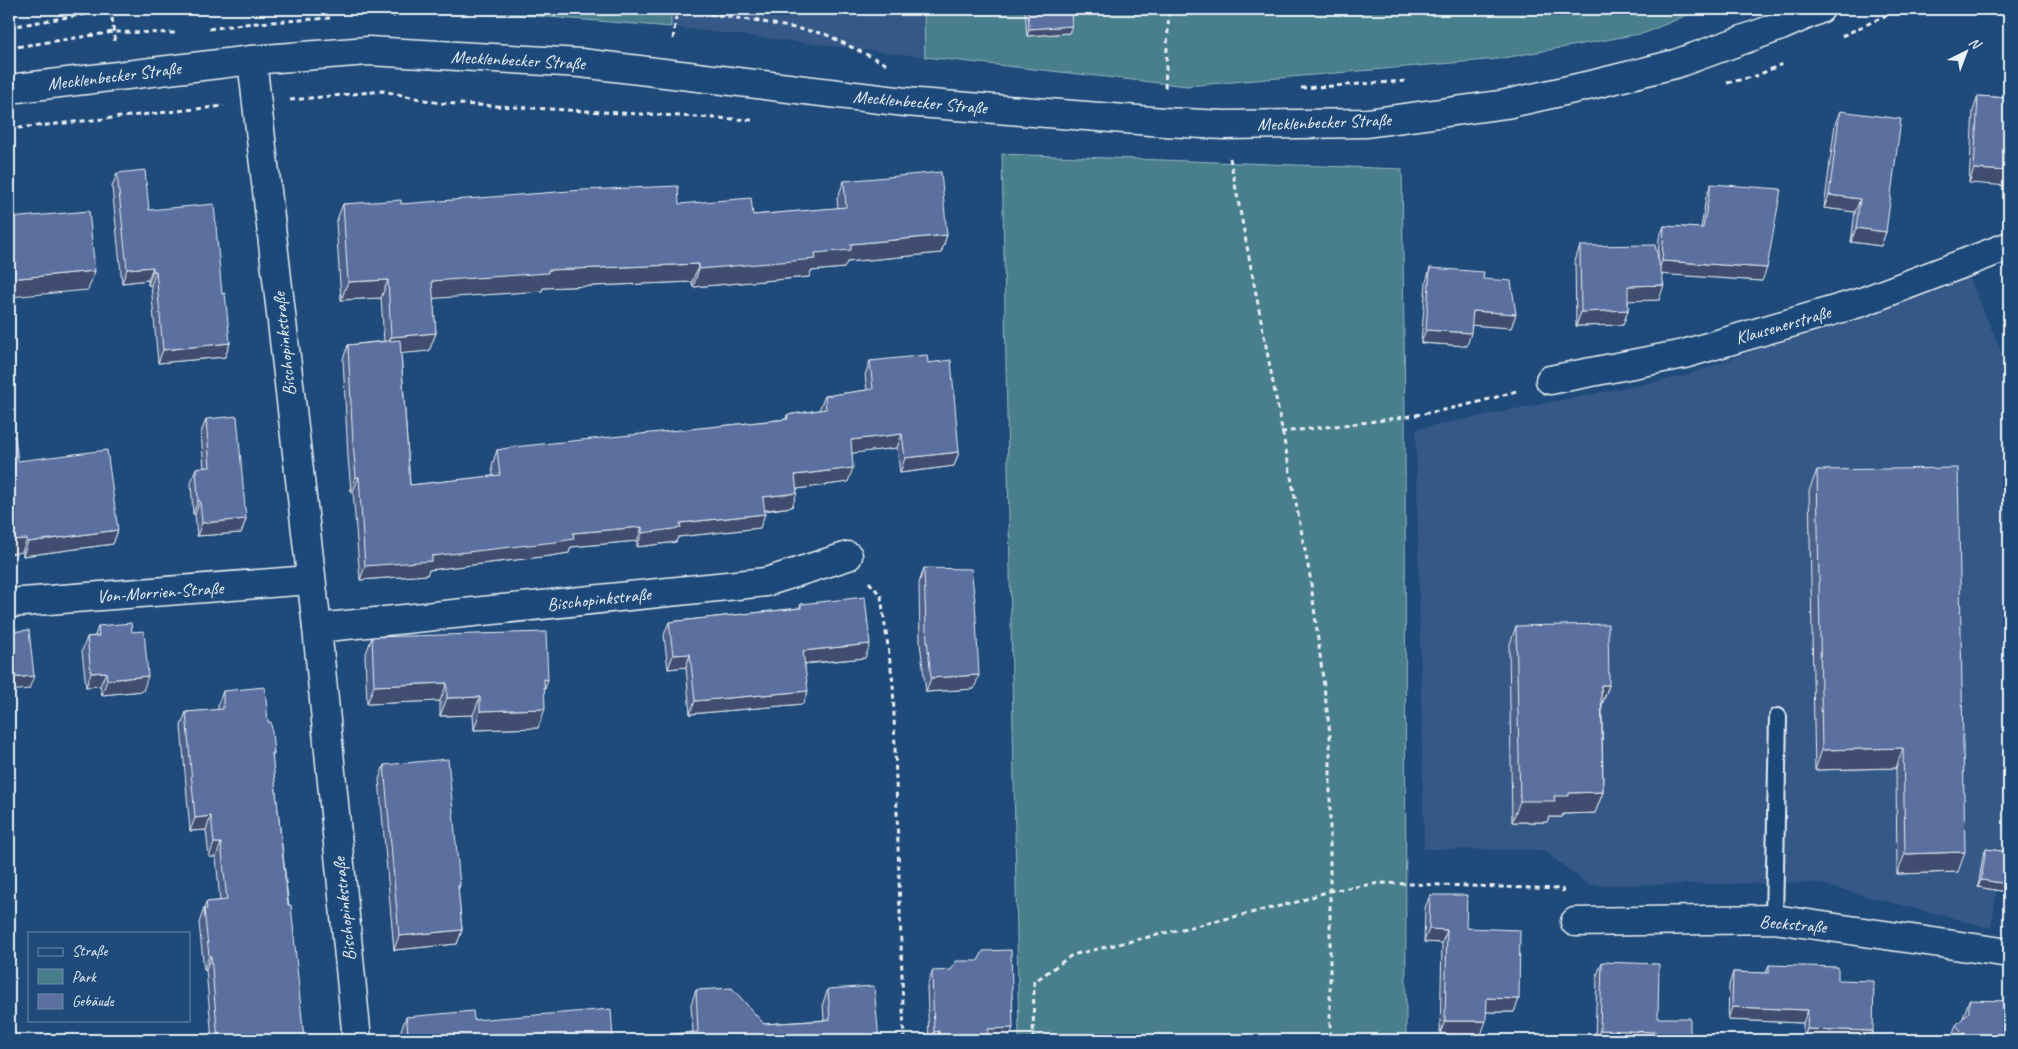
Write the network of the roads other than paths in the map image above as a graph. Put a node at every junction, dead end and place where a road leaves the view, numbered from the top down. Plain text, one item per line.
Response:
1 (1820, 9) edge
2 (252, 60) junction
3 (9, 89) edge
4 (2009, 246) edge
5 (1550, 380) road end
6 (848, 556) road end
7 (310, 580) junction
8 (9, 603) edge
9 (317, 628) junction
10 (1778, 717) dead end
11 (1774, 919) junction
12 (1575, 922) road end
13 (2009, 953) edge
14 (357, 1040) edge

1 - 2 street, Mecklenbecker Straße
2 - 3 street, Mecklenbecker Straße
2 - 7 street, Bischopinkstraße
4 - 5 street, Klausenerstraße
6 - 9 street, Bischopinkstraße
7 - 8 street, Von-Morrien-Straße
7 - 9 street, Bischopinkstraße
9 - 14 street, Bischopinkstraße
10 - 11 lane
11 - 12 street, Beckstraße
11 - 13 street, Beckstraße

